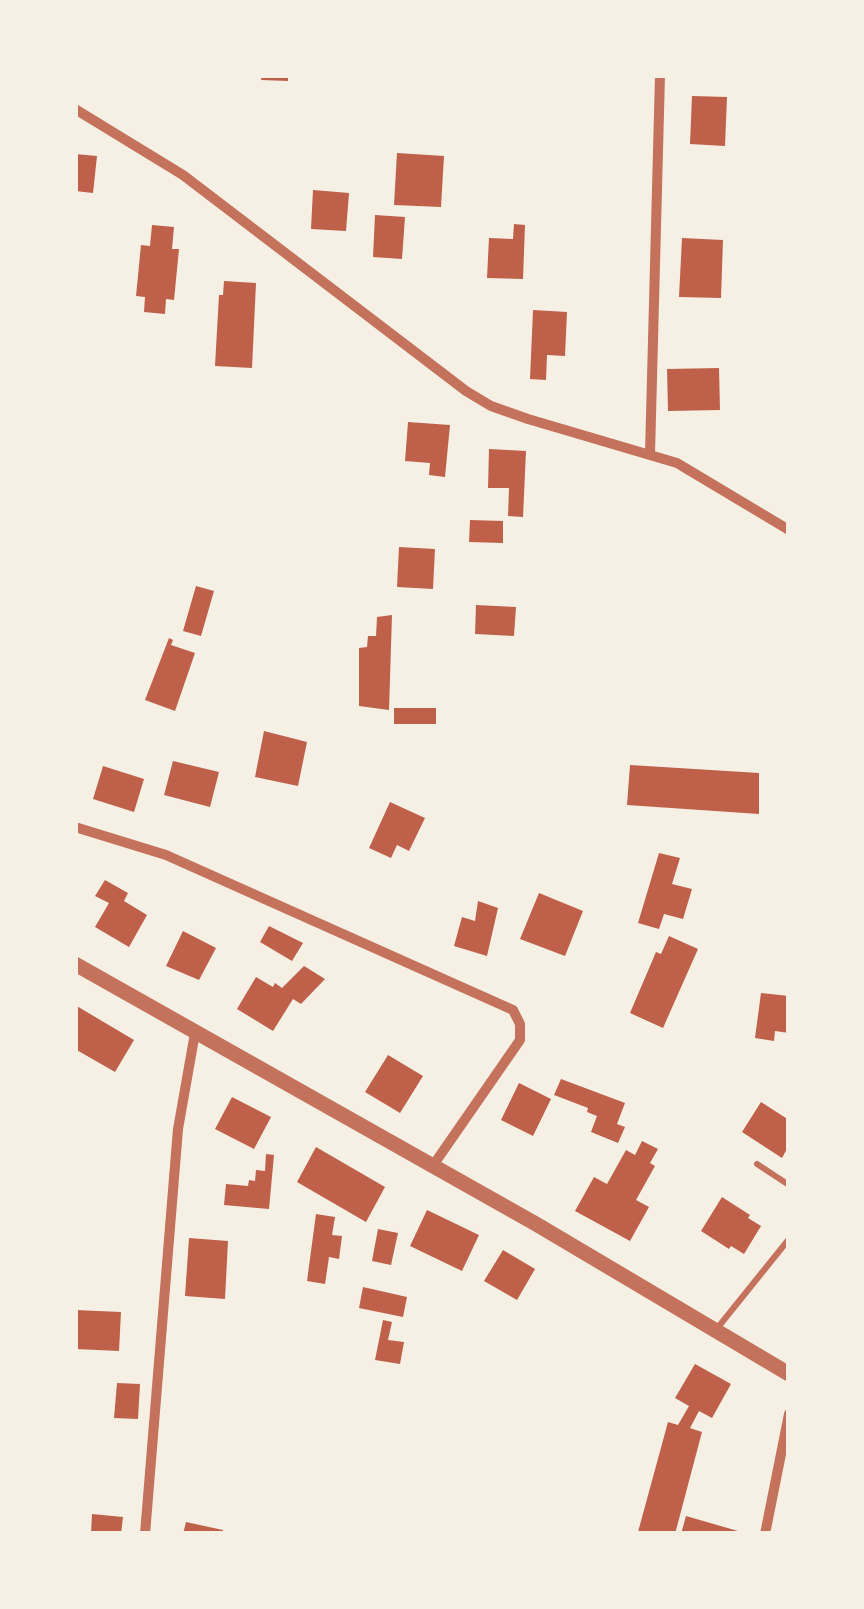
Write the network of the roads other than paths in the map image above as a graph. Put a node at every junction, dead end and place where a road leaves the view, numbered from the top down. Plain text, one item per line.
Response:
1 (660, 75) edge
2 (75, 110) edge
3 (650, 454) junction
4 (789, 530) edge
5 (75, 827) edge
6 (75, 964) edge
7 (195, 1033) junction
8 (757, 1164) dead end
9 (432, 1167) junction
10 (789, 1185) edge
11 (789, 1238) edge
12 (715, 1331) junction
13 (789, 1374) edge
14 (789, 1414) edge
15 (145, 1534) edge
16 (765, 1534) edge

1 - 3 street
2 - 3 street
3 - 4 street
5 - 9 street
6 - 7 street
7 - 9 street
7 - 15 street
8 - 10 lane
9 - 12 street
11 - 12 lane
12 - 13 street
14 - 16 street

